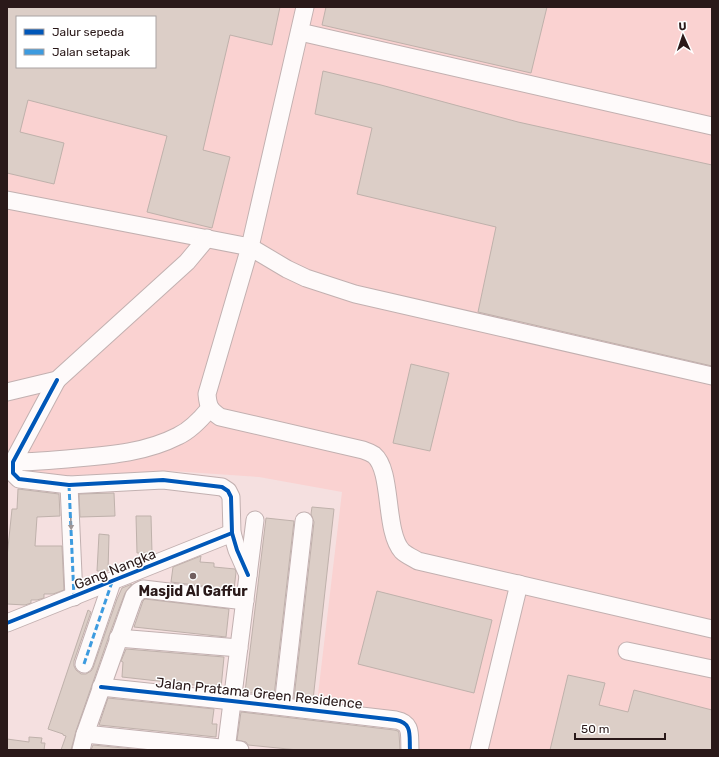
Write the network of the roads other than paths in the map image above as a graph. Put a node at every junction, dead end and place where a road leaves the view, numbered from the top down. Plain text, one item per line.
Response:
1 (305, 7) edge
2 (300, 32) junction
3 (712, 126) edge
4 (7, 200) edge
5 (207, 238) junction
6 (250, 247) junction
7 (712, 376) edge
8 (57, 380) junction
9 (7, 392) edge
10 (210, 408) junction
11 (13, 462) junction
12 (69, 485) junction
13 (255, 520) dead end
14 (304, 521) dead end
15 (232, 533) junction
16 (248, 575) junction
17 (112, 582) junction
18 (519, 584) junction
19 (74, 597) junction
20 (245, 601) junction
21 (7, 623) edge
22 (712, 629) edge
23 (118, 638) junction
24 (239, 648) junction
25 (627, 652) dead end
26 (84, 664) dead end
27 (712, 669) edge
28 (101, 688) junction
29 (232, 701) junction
30 (284, 706) junction
31 (83, 742) edge
32 (231, 749) edge
33 (410, 750) edge
34 (479, 750) edge

1 - 2 street
2 - 3 street
2 - 6 street
4 - 5 street
5 - 6 street
5 - 8 street
6 - 7 street
6 - 10 street
8 - 9 street
8 - 11 street
10 - 11 street
10 - 18 street
11 - 12 street
12 - 15 street
12 -> 19 street
13 - 16 street, Jalan Pratama Green Residence
14 - 30 street, Jalan Pratama Green Residence
15 - 16 street
15 - 17 street, Gang Nangka
16 - 20 street, Jalan Pratama Green Residence
17 - 19 street, Gang Nangka
17 - 26 street
18 - 22 street
18 - 34 street
19 - 21 street, Gang Nangka
20 - 23 street, Jalan Pratama Green Residence
20 - 24 street, Jalan Pratama Green Residence
23 - 24 street
23 - 28 street, Jalan Pratama Green Residence
24 - 29 street, Jalan Pratama Green Residence
25 - 27 street
28 - 29 street, Jalan Pratama Green Residence
28 - 31 street, Jalan Pratama Green Residence
29 - 30 street, Jalan Pratama Green Residence
29 - 32 street, Jalan Pratama Green Residence
30 - 33 street, Jalan Pratama Green Residence
31 - 32 street, Jalan Pratama Green Residence

